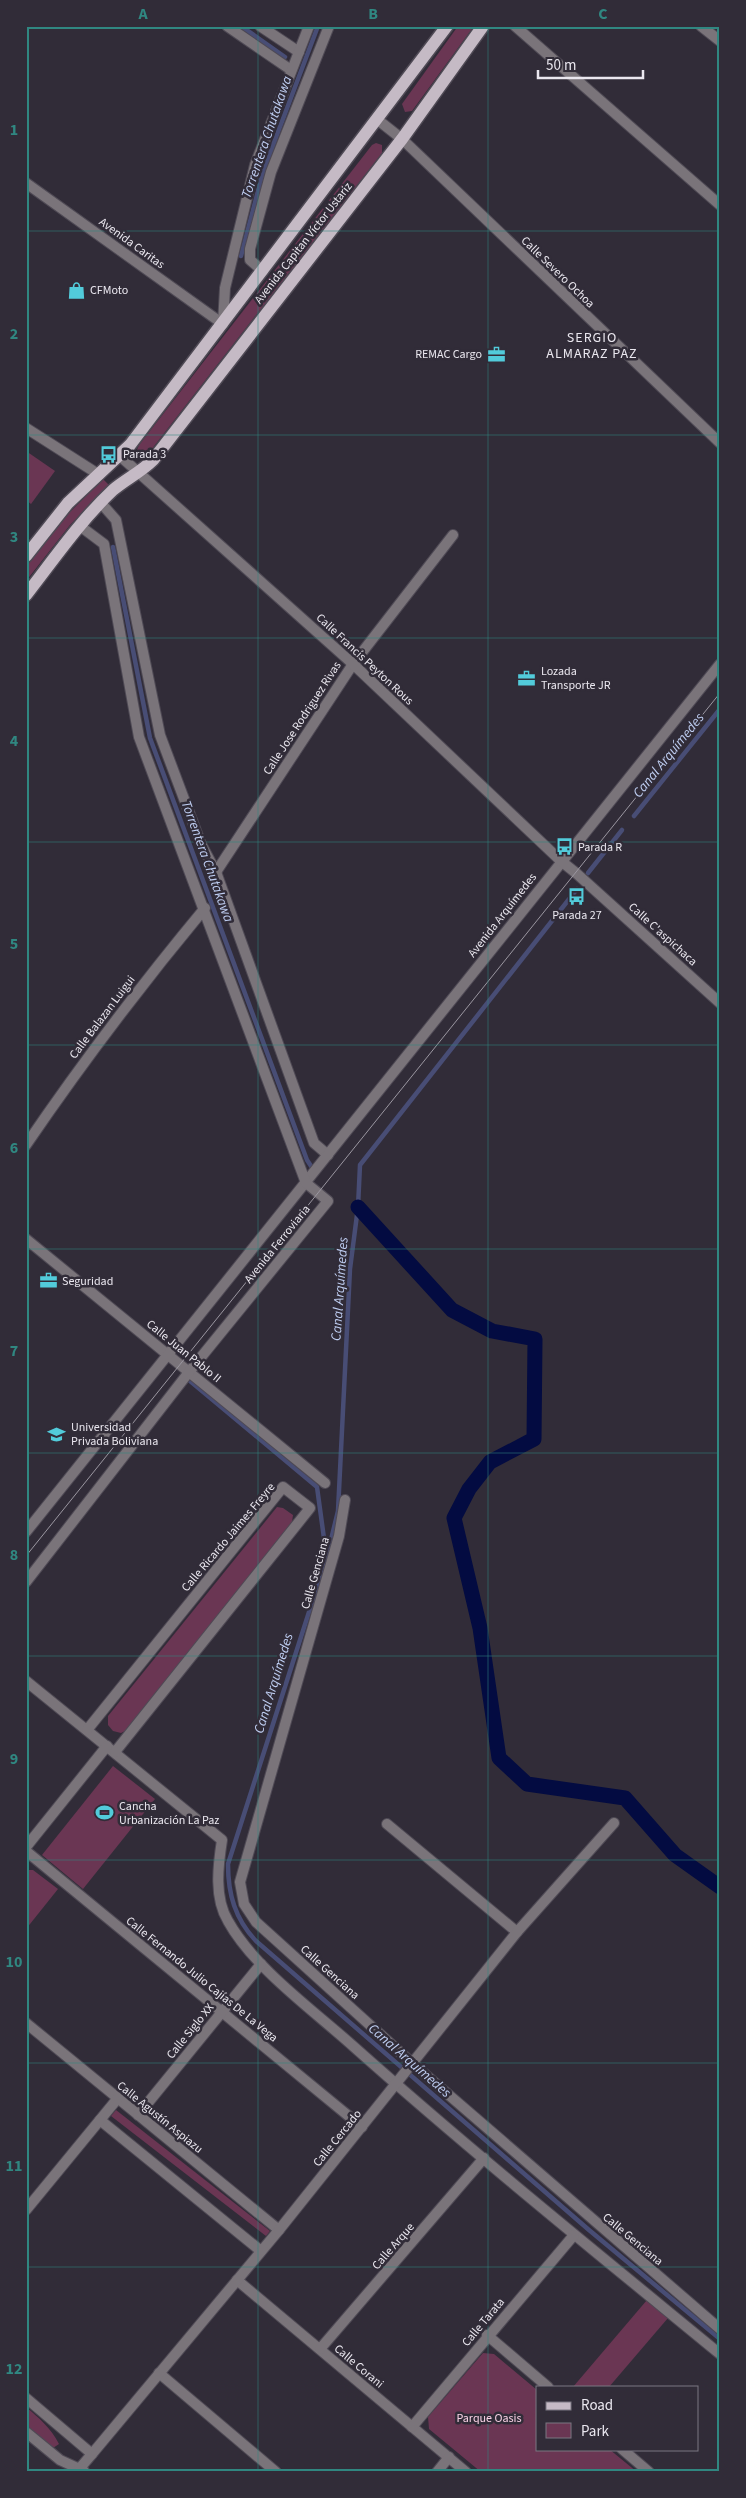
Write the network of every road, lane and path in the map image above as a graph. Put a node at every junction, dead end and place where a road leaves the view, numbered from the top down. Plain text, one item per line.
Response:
1 (227, 26) edge
2 (260, 26) edge
3 (309, 26) edge
4 (329, 26) edge
5 (447, 26) edge
6 (483, 26) edge
7 (515, 26) edge
8 (701, 26) edge
9 (720, 41) edge
10 (299, 52) junction
11 (291, 70) junction
12 (378, 120) junction
13 (402, 139) junction
14 (26, 183) edge
15 (720, 205) edge
16 (263, 271) junction
17 (223, 324) junction
18 (26, 428) edge
19 (720, 442) edge
20 (120, 456) junction
21 (140, 473) junction
22 (98, 474) junction
23 (101, 503) junction
24 (80, 526) junction
25 (453, 535) dead end
26 (26, 556) edge
27 (26, 595) edge
28 (353, 664) junction
29 (720, 664) edge
30 (561, 861) junction
31 (216, 872) junction
32 (589, 884) joint
33 (204, 908) junction
34 (720, 1003) edge
35 (26, 1145) edge
36 (328, 1155) junction
37 (306, 1183) junction
38 (26, 1240) edge
39 (168, 1355) junction
40 (189, 1372) junction
41 (325, 1484) dead end
42 (345, 1500) dead end
43 (26, 1532) edge
44 (26, 1582) edge
45 (26, 1682) edge
46 (87, 1730) junction
47 (111, 1749) junction
48 (614, 1823) dead end
49 (387, 1824) dead end
50 (26, 1847) edge
51 (26, 1851) edge
52 (517, 1932) junction
53 (261, 1964) junction
54 (222, 2011) junction
55 (26, 2023) edge
56 (411, 2066) junction
57 (399, 2082) junction
58 (118, 2098) junction
59 (138, 2115) junction
60 (100, 2120) junction
61 (362, 2127) junction
62 (484, 2158) junction
63 (26, 2210) edge
64 (279, 2230) junction
65 (574, 2235) junction
66 (261, 2251) junction
67 (237, 2280) junction
68 (720, 2329) edge
69 (488, 2335) junction
70 (320, 2349) junction
71 (720, 2354) edge
72 (159, 2373) junction
73 (547, 2386) edge
74 (26, 2398) edge
75 (412, 2427) junction
76 (26, 2432) edge
77 (623, 2450) edge
78 (92, 2454) junction
79 (449, 2457) junction
80 (82, 2470) edge
81 (276, 2472) edge
82 (437, 2472) edge
83 (466, 2472) edge
84 (649, 2472) edge

1 - 11 street
2 - 10 street
3 - 10 street
4 - 16 street
5 - 12 main road, Avenida Capitan Víctor Ustariz
6 - 13 main road, Avenida Capitan Víctor Ustariz
7 - 15 street
8 - 9 street
10 - 11 street
11 - 17 street
12 - 13 street, Calle Severo Ochoa
12 - 16 main road, Avenida Capitan Víctor Ustariz
13 - 19 street, Calle Severo Ochoa
13 - 21 main road, Avenida Capitan Víctor Ustariz
14 - 17 street, Avenida Caritas
16 - 17 main road, Avenida Capitan Víctor Ustariz
17 - 20 main road, Avenida Capitan Víctor Ustariz
18 - 22 street
20 - 21 street, Calle Francis Peyton Rous
20 - 22 main road, Avenida Capitan Víctor Ustariz
21 - 23 main road, Avenida Capitan Víctor Ustariz
21 - 28 street, Calle Francis Peyton Rous
22 - 26 main road, Avenida Capitan Víctor Ustariz
23 - 24 main road, Avenida Capitan Víctor Ustariz
23 - 31 street
24 - 27 main road, Avenida Capitan Víctor Ustariz
24 - 33 street
25 - 28 street, Calle Jose Rodriguez Rivas
28 - 30 street, Calle Francis Peyton Rous
28 - 31 street, Calle Jose Rodriguez Rivas
29 - 30 street, Avenida Arquímedes
30 - 32 street, Calle Francis Peyton Rous
30 - 36 street, Avenida Arquímedes
31 - 36 street
32 - 34 street, Calle C'aspichaca
33 - 35 street, Calle Balazan Luigui
33 - 37 street
36 - 37 street, Avenida Arquímedes
37 - 39 street, Avenida Ferroviaria
37 - 40 street, Avenida Ferroviaria
38 - 39 street, Calle Juan Pablo II
39 - 40 street, Calle Juan Pablo II
39 - 43 street, Avenida Ferroviaria
40 - 41 street, Calle Juan Pablo II
40 - 44 street, Avenida Ferroviaria
42 - 56 street, Calle Genciana
45 - 46 street
46 - 47 street
46 - 47 street, Calle Ricardo Jaimes Freyre
47 - 50 street
47 - 53 street
48 - 52 street, Calle Cercado
49 - 52 street
51 - 54 street, Calle Fernando Julio Cajías De La Vega
52 - 56 street, Calle Cercado
53 - 54 street, Calle Siglo XX
53 - 57 street
54 - 59 street, Calle Siglo XX
54 - 61 street, Calle Fernando Julio Cajías De La Vega
55 - 58 street, Calle Agustín Aspiazu
56 - 57 street, Calle Cercado
56 - 68 street, Calle Genciana
57 - 61 street, Calle Cercado
57 - 62 street
58 - 59 street, Calle Agustín Aspiazu
58 - 60 street
59 - 64 street, Calle Agustín Aspiazu
60 - 63 street
60 - 66 street
61 - 64 street, Calle Cercado
62 - 65 street
62 - 70 street, Calle Arque
64 - 66 street, Calle Cercado
65 - 69 street, Calle Tarata
65 - 71 street
66 - 67 street, Calle Cercado
67 - 70 street, Calle Corani
67 - 72 street, Calle Cercado
69 - 73 street
69 - 75 street, Calle Tarata
70 - 75 street, Calle Corani
72 - 78 street, Calle Cercado
72 - 81 street
74 - 78 street
75 - 79 street, Calle Corani
76 - 80 street
77 - 84 street
78 - 80 street, Calle Cercado
79 - 82 street
79 - 83 street, Calle Corani

